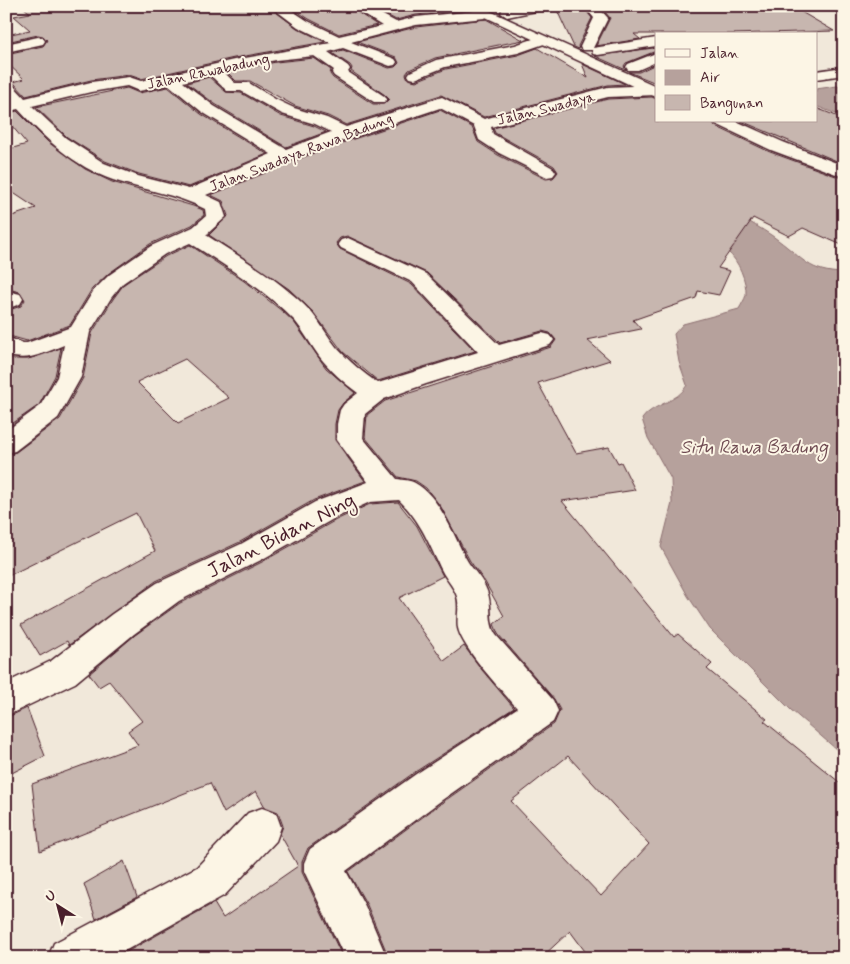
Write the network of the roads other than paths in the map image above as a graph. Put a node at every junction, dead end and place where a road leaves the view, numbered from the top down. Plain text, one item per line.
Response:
1 (297, 6) edge
2 (356, 6) edge
3 (468, 6) edge
4 (541, 6) edge
5 (590, 6) edge
6 (280, 8) edge
7 (488, 10) edge
8 (507, 13) junction
9 (393, 26) junction
10 (542, 40) junction
11 (38, 41) dead end
12 (655, 42) edge
13 (341, 43) junction
14 (6, 48) edge
15 (593, 49) junction
16 (317, 51) junction
17 (655, 57) edge
18 (390, 62) dead end
19 (633, 67) junction
20 (844, 70) edge
21 (214, 71) junction
22 (818, 75) edge
23 (172, 80) junction
24 (6, 86) edge
25 (429, 87) junction
26 (655, 87) edge
27 (655, 88) edge
28 (655, 88) edge
29 (379, 99) dead end
30 (14, 105) edge
31 (724, 122) edge
32 (754, 122) edge
33 (482, 124) junction
34 (344, 133) junction
35 (284, 155) junction
36 (844, 158) edge
37 (548, 172) dead end
38 (844, 172) edge
39 (190, 195) junction
40 (192, 235) junction
41 (348, 244) dead end
42 (79, 332) junction
43 (542, 340) dead end
44 (6, 344) edge
45 (495, 355) junction
46 (375, 393) junction
47 (6, 444) edge
48 (389, 489) junction
49 (6, 700) edge
50 (262, 827) dead end
51 (69, 958) edge
52 (366, 958) edge

1 - 6 street
2 - 9 street
3 - 7 street
4 - 8 street
5 - 15 street
6 - 13 street
7 - 8 street
7 - 9 street, Jalan Rawabadung
7 - 10 street
8 - 15 street
9 - 13 street, Jalan Rawabadung
10 - 25 street, Jalan Swadaya Rawa Badung
10 - 27 street
11 - 14 street
12 - 15 street
13 - 16 street, Jalan Rawabadung
13 - 18 street
15 - 19 street
16 - 21 street, Jalan Rawabadung
16 - 29 street
17 - 19 street
19 - 26 street
20 - 22 street
21 - 23 street, Jalan Rawabadung
21 - 34 street
23 - 30 street, Jalan Rawabadung
23 - 35 street
24 - 30 street
25 - 33 street, Jalan Swadaya
25 - 34 street, Jalan Swadaya Rawa Badung
28 - 33 street, Jalan Swadaya
30 - 39 street
31 - 38 street
32 - 36 street
33 - 37 street
34 - 35 street, Jalan Swadaya Rawa Badung
35 - 39 street, Jalan Swadaya Rawa Badung
39 - 40 street, Jalan Swadaya Rawa Badung
40 - 42 street, Jalan Swadaya Rawa Badung
40 - 46 street
41 - 45 street
42 - 44 street
42 - 47 street, Jalan Swadaya Rawa Badung
43 - 45 street
45 - 46 street
46 - 48 street
48 - 49 street, Jalan Bidan Ning
48 - 52 street, Jalan Bidan Ning
50 - 51 street

